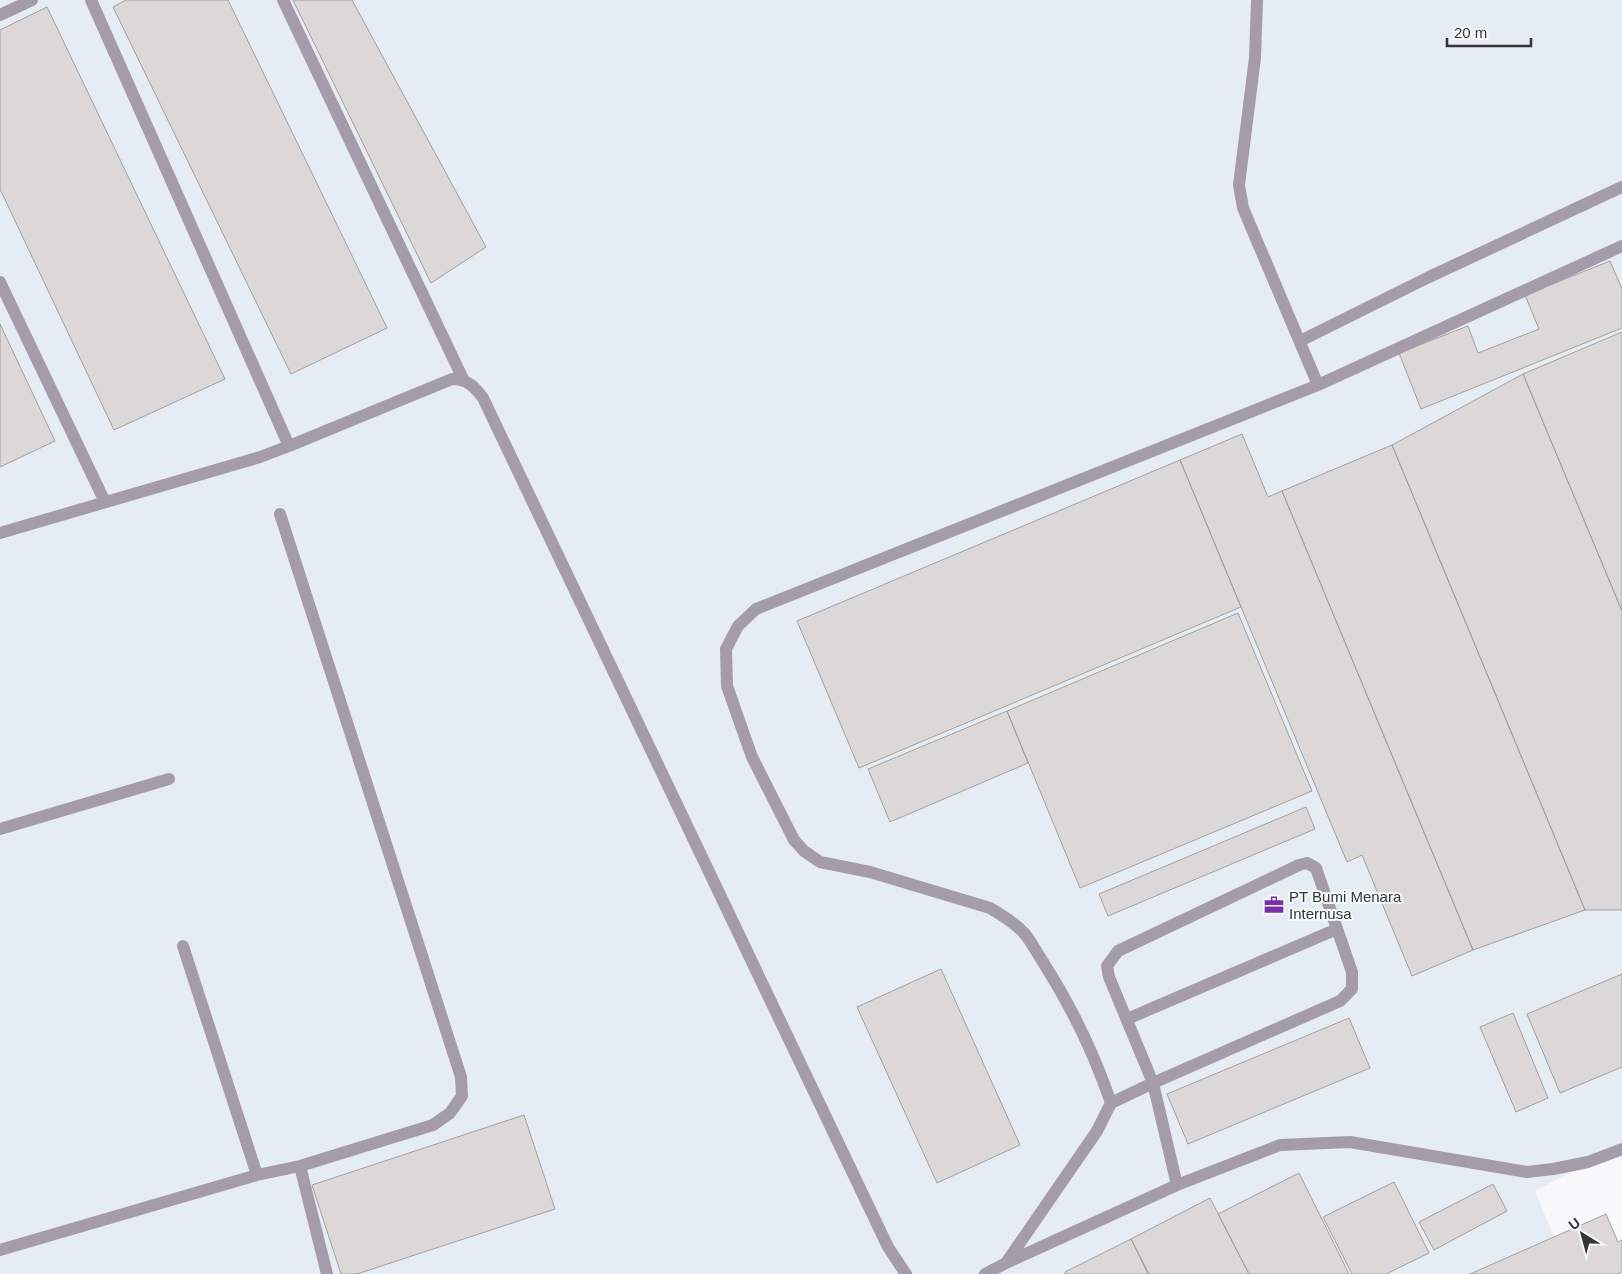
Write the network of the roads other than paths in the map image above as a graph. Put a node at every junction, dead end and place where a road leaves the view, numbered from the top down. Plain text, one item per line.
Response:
1 (32, 0) edge
2 (91, 0) edge
3 (283, 0) edge
4 (1257, 0) edge
5 (0, 15) edge
6 (1622, 187) edge
7 (1622, 246) edge
8 (0, 282) edge
9 (1300, 341) junction
10 (463, 379) junction
11 (1318, 385) junction
12 (289, 446) junction
13 (105, 502) junction
14 (280, 514) dead end
15 (0, 533) edge
16 (169, 779) dead end
17 (0, 829) edge
18 (1337, 929) junction
19 (183, 946) dead end
20 (1126, 1019) junction
21 (1154, 1083) junction
22 (1111, 1103) junction
23 (1622, 1148) edge
24 (300, 1166) junction
25 (258, 1175) junction
26 (1177, 1185) junction
27 (0, 1250) edge
28 (1006, 1262) junction
29 (327, 1274) edge
30 (906, 1274) edge
31 (985, 1274) edge

1 - 5 lane
2 - 12 lane
3 - 10 lane
4 - 9 lane
6 - 9 lane
7 - 11 lane
8 - 13 lane
9 - 11 lane
10 - 12 lane
10 - 30 lane
11 - 22 lane
12 - 13 lane
13 - 15 lane
14 - 24 lane
16 - 17 lane
18 - 20 lane
18 - 20 lane
18 - 21 lane
19 - 25 lane
20 - 21 lane
21 - 22 lane
21 - 26 lane
22 - 28 lane
23 - 26 lane
24 - 25 lane
24 - 29 lane
25 - 27 lane
26 - 28 lane
28 - 31 lane

